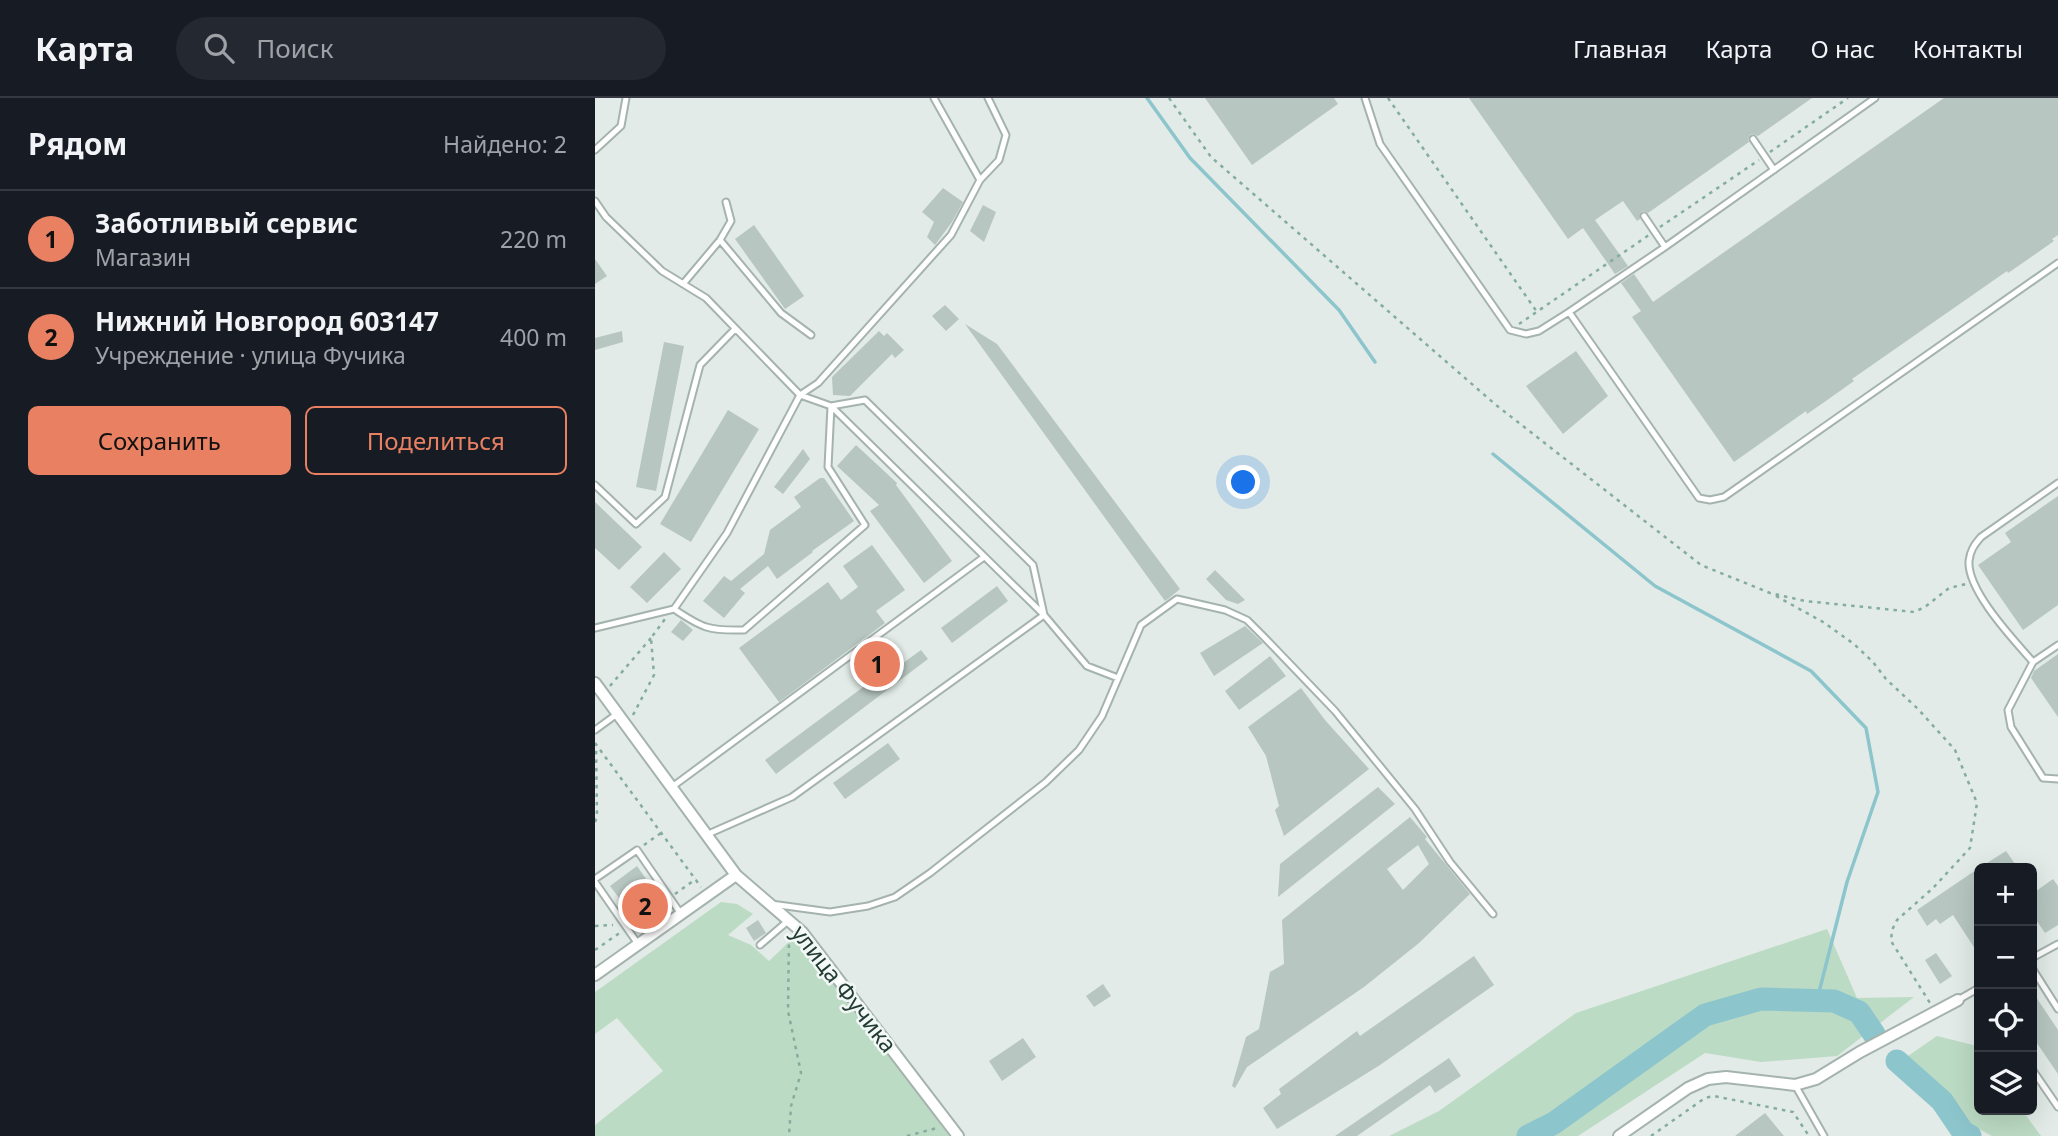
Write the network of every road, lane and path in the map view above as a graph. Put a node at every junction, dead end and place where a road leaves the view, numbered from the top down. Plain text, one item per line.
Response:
1 (626, 98) edge
2 (934, 98) edge
3 (988, 98) edge
4 (1169, 98) edge
5 (1364, 98) edge
6 (1388, 98) edge
7 (1848, 98) edge
8 (1875, 98) edge
9 (1753, 139) dead end
10 (595, 150) edge
11 (1765, 155) junction
12 (1774, 170) junction
13 (980, 180) junction
14 (595, 201) edge
15 (726, 202) dead end
16 (1644, 216) dead end
17 (1655, 231) junction
18 (720, 240) junction
19 (1665, 247) junction
20 (2058, 263) edge
21 (683, 284) junction
22 (1537, 312) junction
23 (1569, 312) junction
24 (735, 329) junction
25 (1510, 330) junction
26 (811, 335) dead end
27 (800, 395) junction
28 (831, 405) junction
29 (2058, 483) edge
30 (595, 485) edge
31 (984, 557) junction
32 (1972, 582) junction
33 (1770, 593) junction
34 (674, 609) junction
35 (1044, 615) junction
36 (595, 628) edge
37 (651, 638) junction
38 (2058, 645) edge
39 (2033, 662) junction
40 (1118, 678) junction
41 (595, 683) edge
42 (604, 694) junction
43 (617, 714) junction
44 (626, 727) junction
45 (595, 730) edge
46 (596, 744) edge
47 (2058, 779) edge
48 (672, 787) junction
49 (595, 822) edge
50 (661, 833) junction
51 (706, 835) junction
52 (637, 850) junction
53 (736, 875) junction
54 (695, 880) junction
55 (595, 881) edge
56 (707, 895) junction
57 (670, 898) junction
58 (768, 903) junction
59 (681, 914) junction
60 (1493, 914) dead end
61 (789, 920) junction
62 (595, 926) edge
63 (626, 926) junction
64 (638, 944) junction
65 (2058, 944) edge
66 (759, 945) dead end
67 (595, 950) edge
68 (2037, 955) edge
69 (595, 975) edge
70 (2037, 976) edge
71 (1974, 992) edge
72 (1958, 1000) joint
73 (2058, 1009) edge
74 (1935, 1012) junction
75 (2037, 1076) edge
76 (1795, 1085) junction
77 (2058, 1107) edge
78 (950, 1125) junction
79 (789, 1136) edge
80 (907, 1136) edge
81 (958, 1136) edge
82 (1619, 1136) edge
83 (1651, 1136) edge
84 (1809, 1136) edge
85 (1824, 1136) edge

1 - 10 lane
2 - 13 lane
3 - 13 lane
4 - 33 path
5 - 25 lane
6 - 22 path
7 - 11 path
8 - 12 lane
9 - 11 lane
11 - 12 lane
11 - 17 path
12 - 19 lane
13 - 27 lane
14 - 21 lane
15 - 18 lane
16 - 17 lane
17 - 19 lane
17 - 22 path
18 - 21 lane
18 - 26 lane
19 - 23 lane
20 - 23 lane
21 - 24 lane
22 - 25 path
23 - 25 lane
24 - 27 lane
24 - 30 lane
27 - 28 lane
27 - 34 lane
28 - 31 lane
28 - 34 lane
28 - 35 lane
29 - 32 lane
31 - 35 lane
31 - 48 lane
32 - 33 path
32 - 39 lane
33 - 74 path
34 - 36 lane
34 - 37 path
35 - 40 lane
35 - 51 lane
37 - 42 path
37 - 44 path
38 - 39 lane
39 - 47 lane
40 - 58 lane
40 - 60 lane
41 - 42 street, улица Фучика
42 - 43 street, улица Фучика
43 - 44 street, улица Фучика
43 - 45 lane
44 - 48 street, улица Фучика
46 - 49 path
46 - 50 path
48 - 51 street, улица Фучика
50 - 52 path
50 - 54 path
51 - 53 street, улица Фучика
52 - 55 lane
52 - 57 lane
53 - 56 street
53 - 58 street, улица Фучика
54 - 56 path
54 - 57 path
55 - 63 lane
56 - 59 street
57 - 59 lane
57 - 63 path
58 - 61 street, улица Фучика
59 - 64 street
61 - 66 lane
61 - 78 street, улица Фучика
61 - 79 path
62 - 63 path
63 - 64 lane
63 - 67 path
64 - 69 street
65 - 68 lane
70 - 73 lane
71 - 72 lane
72 - 74 street
74 - 76 street
75 - 77 lane
76 - 82 street
76 - 85 lane
78 - 80 path
78 - 81 street, улица Фучика
83 - 84 path

